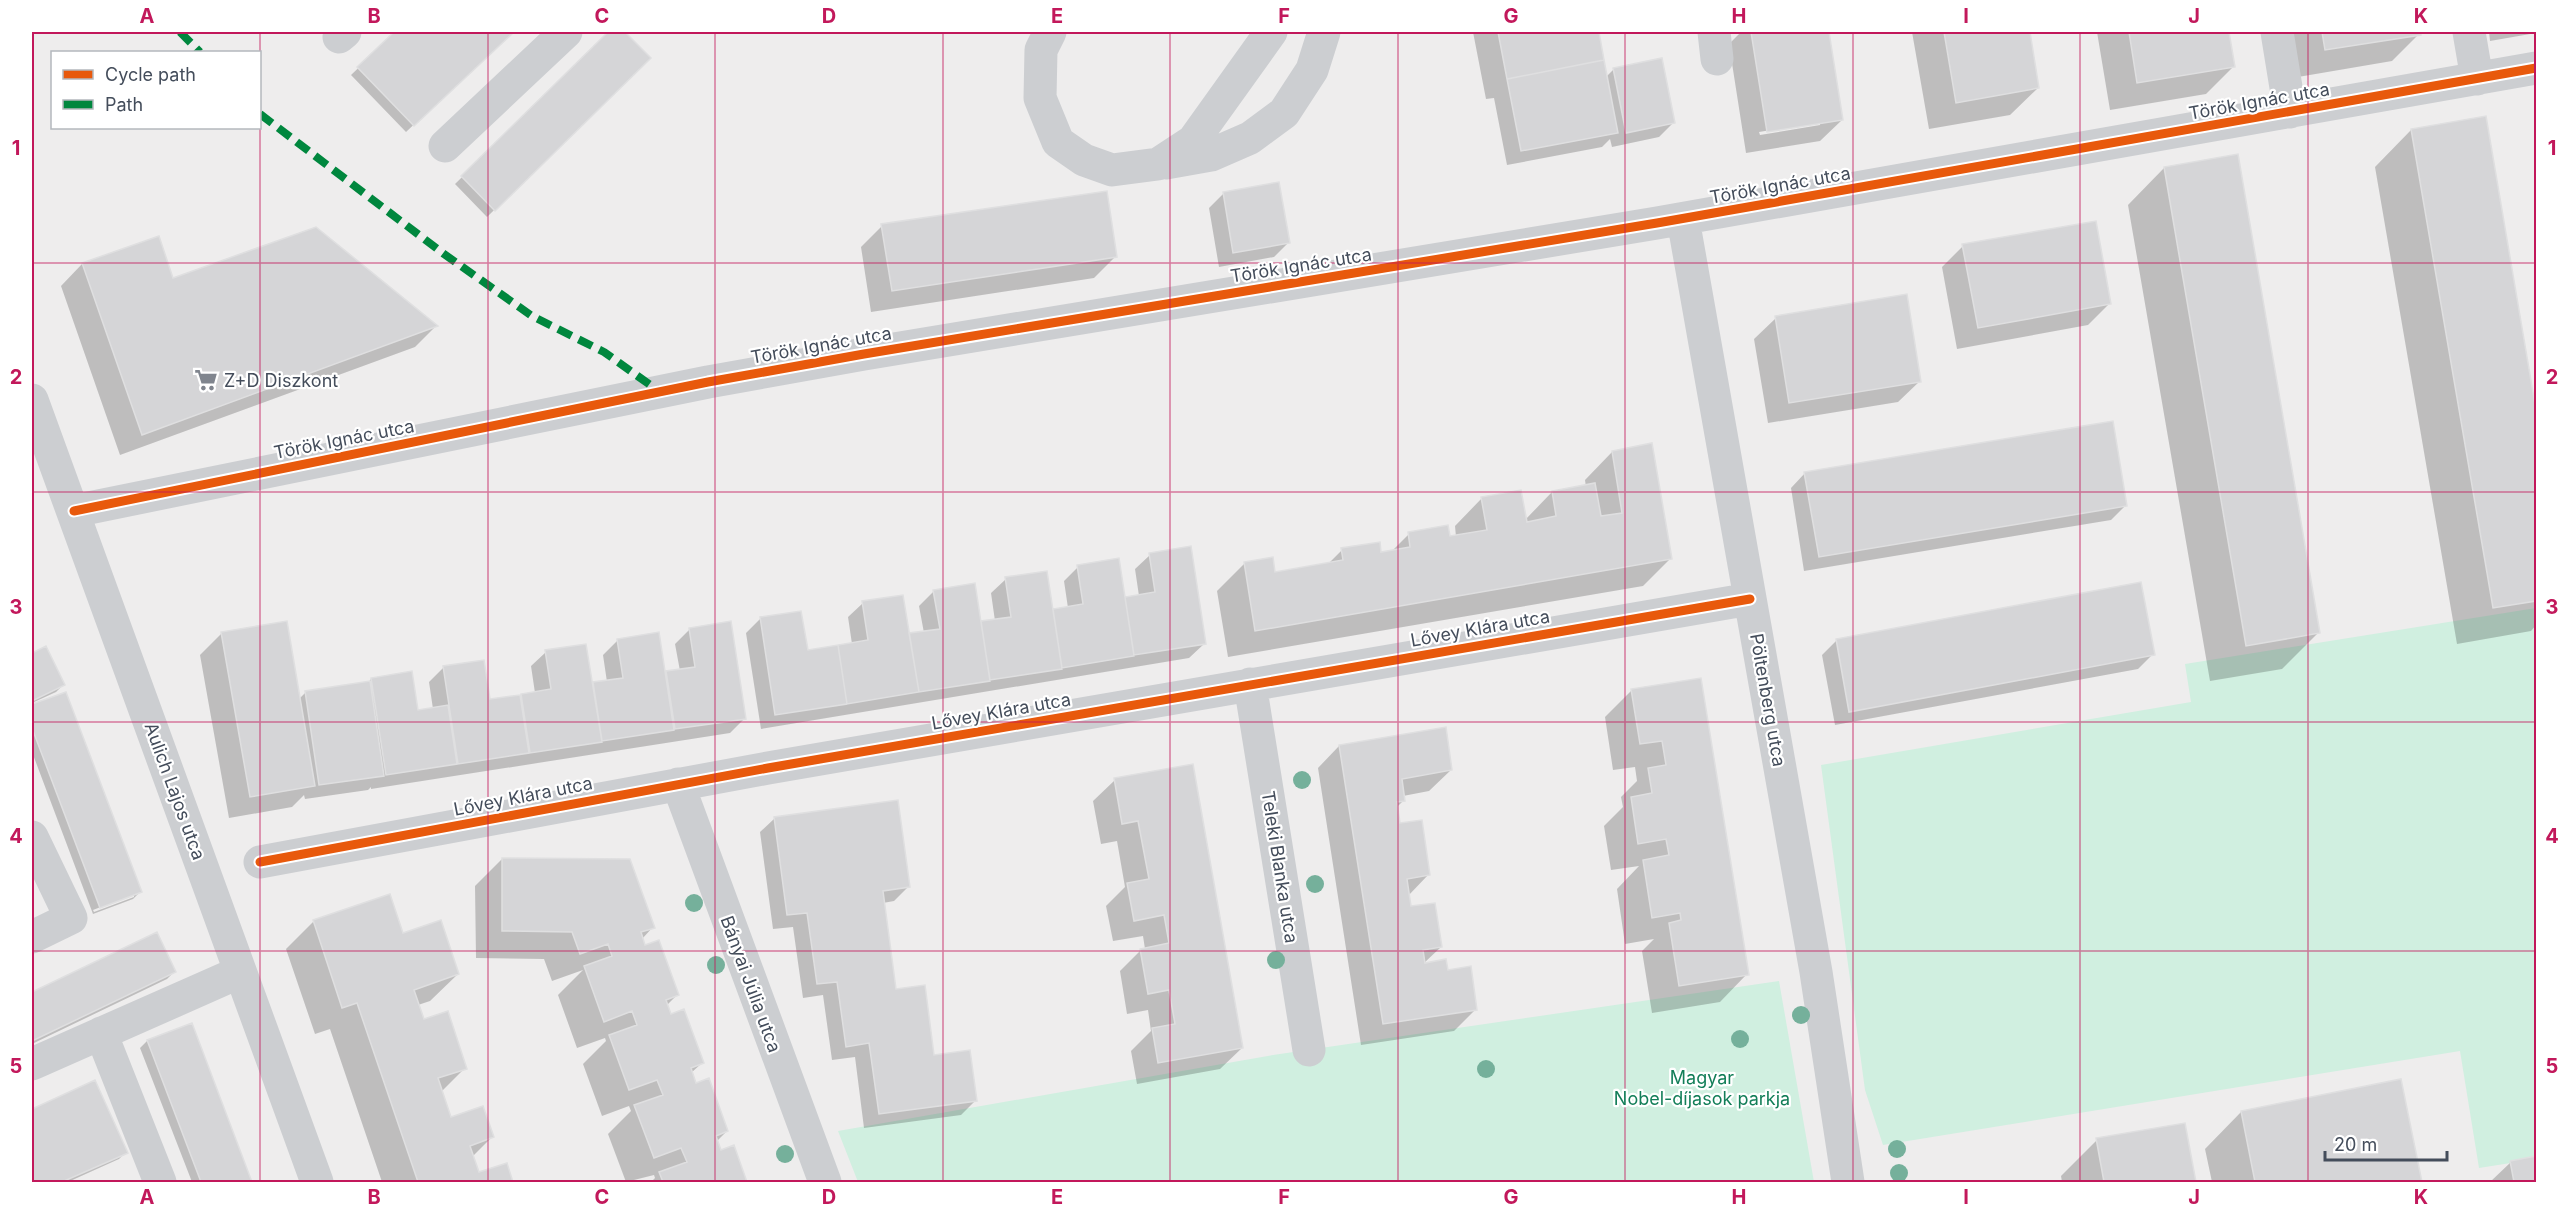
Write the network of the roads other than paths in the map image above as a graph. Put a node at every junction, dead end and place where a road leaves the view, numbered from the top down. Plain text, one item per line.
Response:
1 (566, 32) edge
2 (1050, 32) edge
3 (1271, 32) edge
4 (1324, 32) edge
5 (2277, 32) edge
6 (2469, 32) edge
7 (2536, 68) edge
8 (2477, 79) junction
9 (2290, 112) junction
10 (445, 146) dead end
11 (1158, 164) junction
12 (1683, 219) junction
13 (32, 400) edge
14 (74, 511) junction
15 (1750, 599) junction
16 (1250, 684) junction
17 (678, 784) junction
18 (32, 837) edge
19 (260, 862) dead end
20 (32, 937) edge
21 (240, 972) junction
22 (101, 1033) junction
23 (1309, 1050) dead end
24 (32, 1064) edge
25 (157, 1182) edge
26 (317, 1182) edge
27 (825, 1182) edge
28 (1848, 1182) edge

1 - 10 street
2 - 11 street
3 - 11 street
4 - 11 street
5 - 9 street
6 - 8 street
7 - 8 street, Török Ignác utca
8 - 9 street, Török Ignác utca
9 - 12 street, Török Ignác utca
12 - 14 street, Török Ignác utca
12 - 15 street, Pöltenberg utca
13 - 14 street, Aulich Lajos utca
14 - 21 street, Aulich Lajos utca
15 - 16 street, Lővey Klára utca
15 - 28 street, Pöltenberg utca
16 - 17 street, Lővey Klára utca
16 - 23 street, Teleki Blanka utca
17 - 19 street, Lővey Klára utca
17 - 27 street, Bányai Júlia utca
18 - 20 street
21 - 22 street
21 - 26 street, Aulich Lajos utca
22 - 24 street
22 - 25 street

